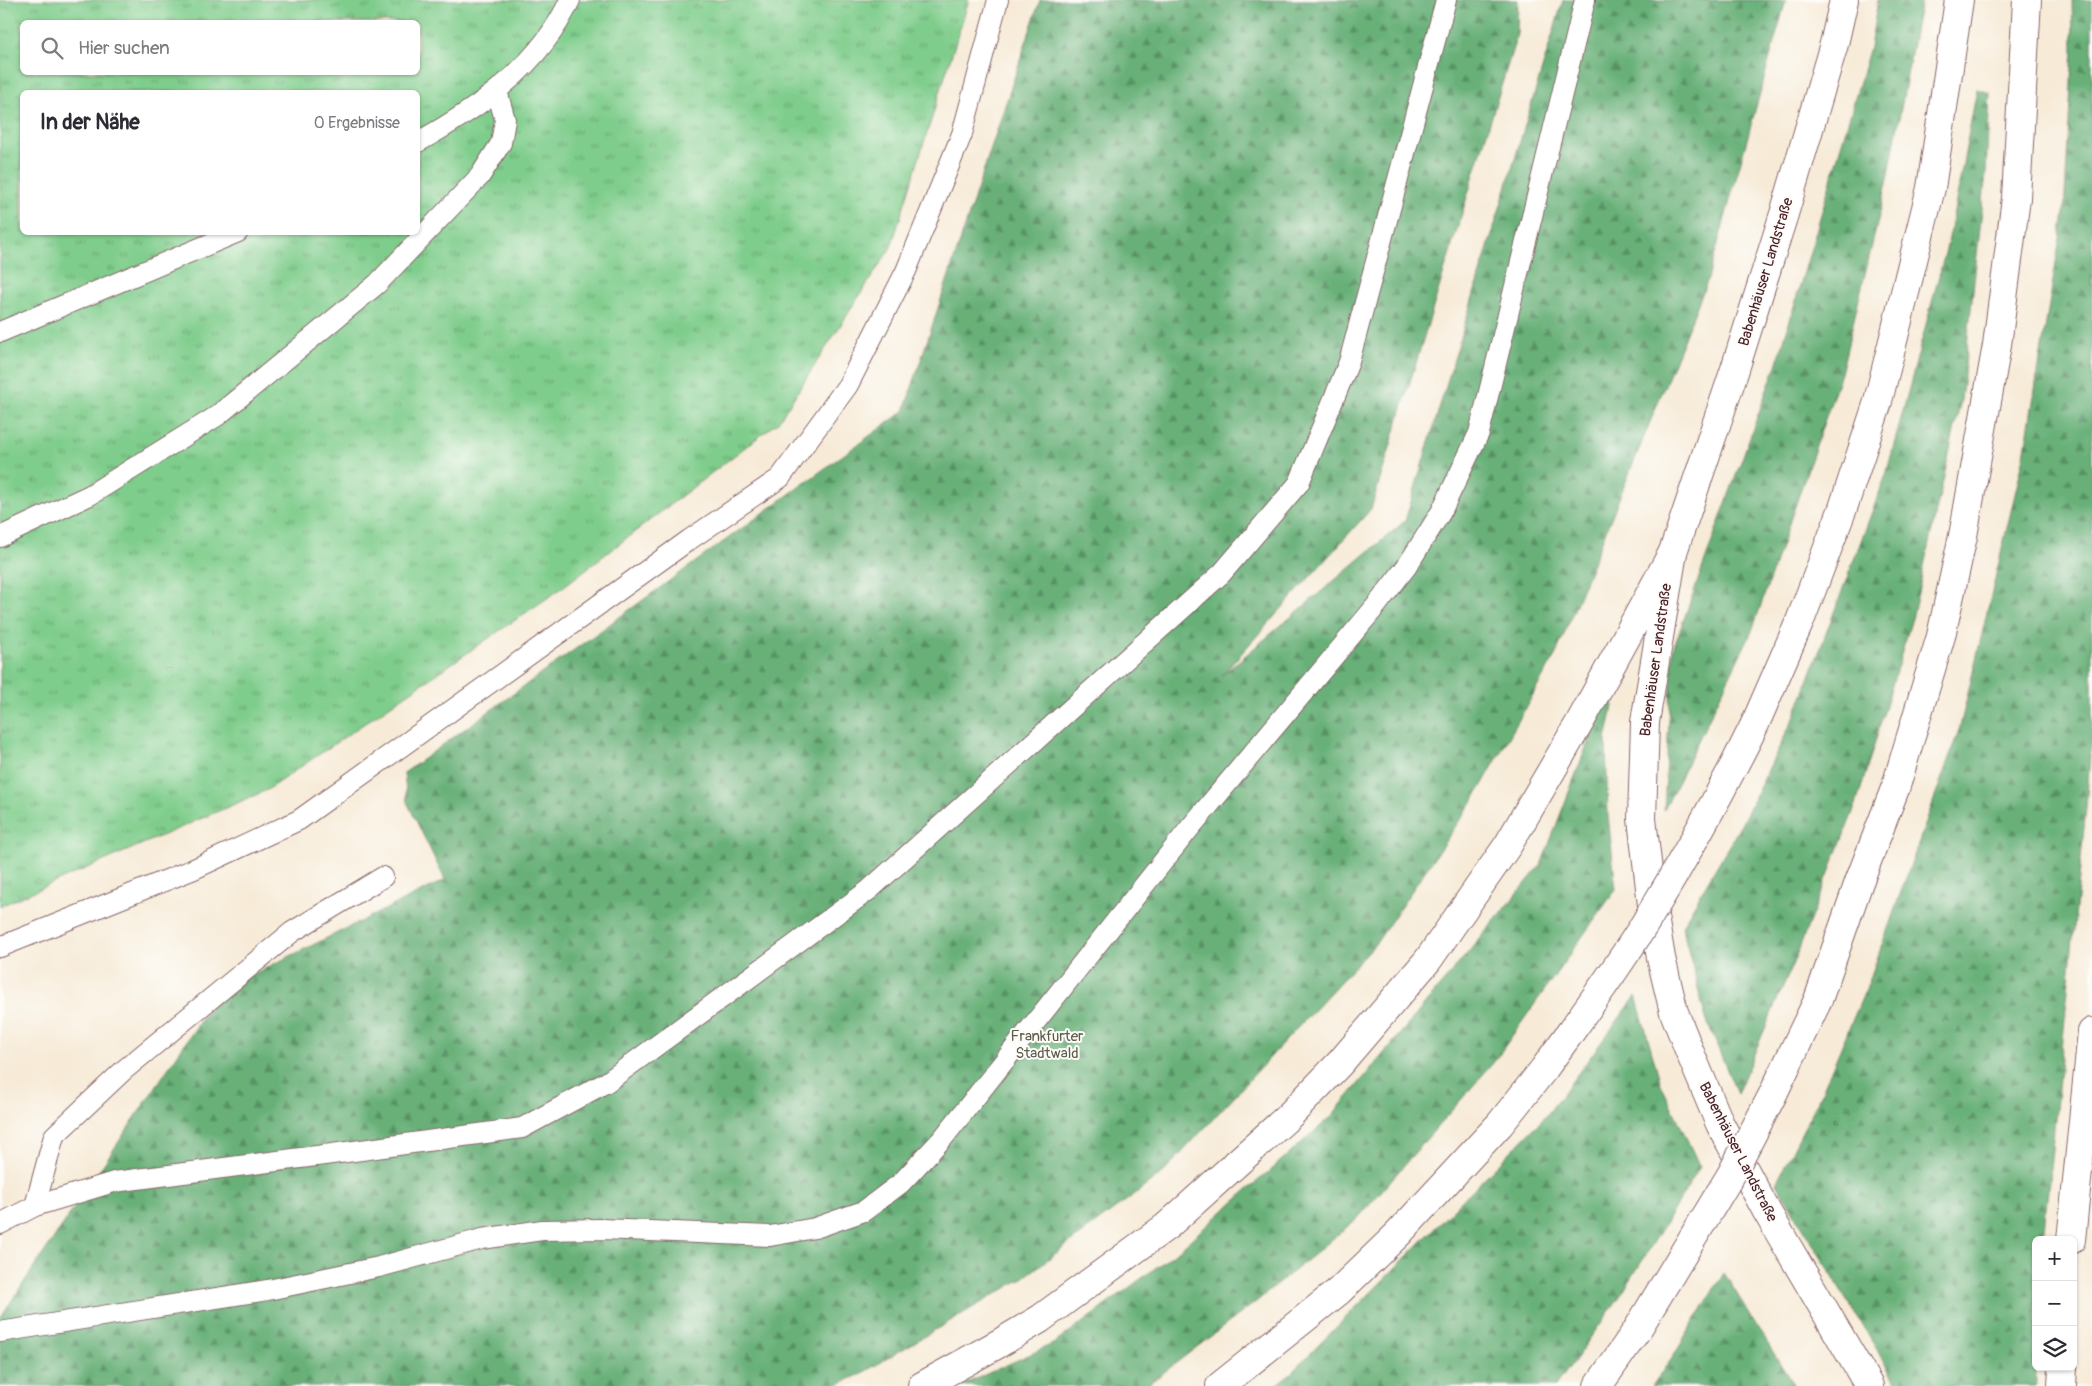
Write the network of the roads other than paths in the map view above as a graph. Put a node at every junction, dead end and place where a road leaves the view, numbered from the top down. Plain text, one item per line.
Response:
1 (570, 0) edge
2 (998, 0) edge
3 (1446, 0) edge
4 (1585, 0) edge
5 (1844, 0) edge
6 (1959, 0) edge
7 (2027, 0) edge
8 (497, 91) junction
9 (420, 141) edge
10 (231, 235) edge
11 (0, 332) edge
12 (0, 537) edge
13 (1672, 552) junction
14 (383, 877) dead end
15 (0, 947) edge
16 (2092, 1032) edge
17 (35, 1206) junction
18 (0, 1224) edge
19 (2071, 1236) edge
20 (0, 1332) edge
21 (2063, 1371) edge
22 (922, 1386) edge
23 (1220, 1386) edge
24 (1598, 1386) edge
25 (1869, 1386) edge
26 (2062, 1386) edge

1 - 8 lane
2 - 15 lane
3 - 17 lane
4 - 20 lane
5 - 13 highway, Babenhäuser Landstraße
6 - 23 highway, bridge
7 - 24 highway, bridge
8 - 9 lane
8 - 12 lane
10 - 11 lane
13 - 22 highway
13 - 25 highway, Babenhäuser Landstraße
14 - 17 lane
16 - 19 highway
17 - 18 lane
21 - 26 highway

